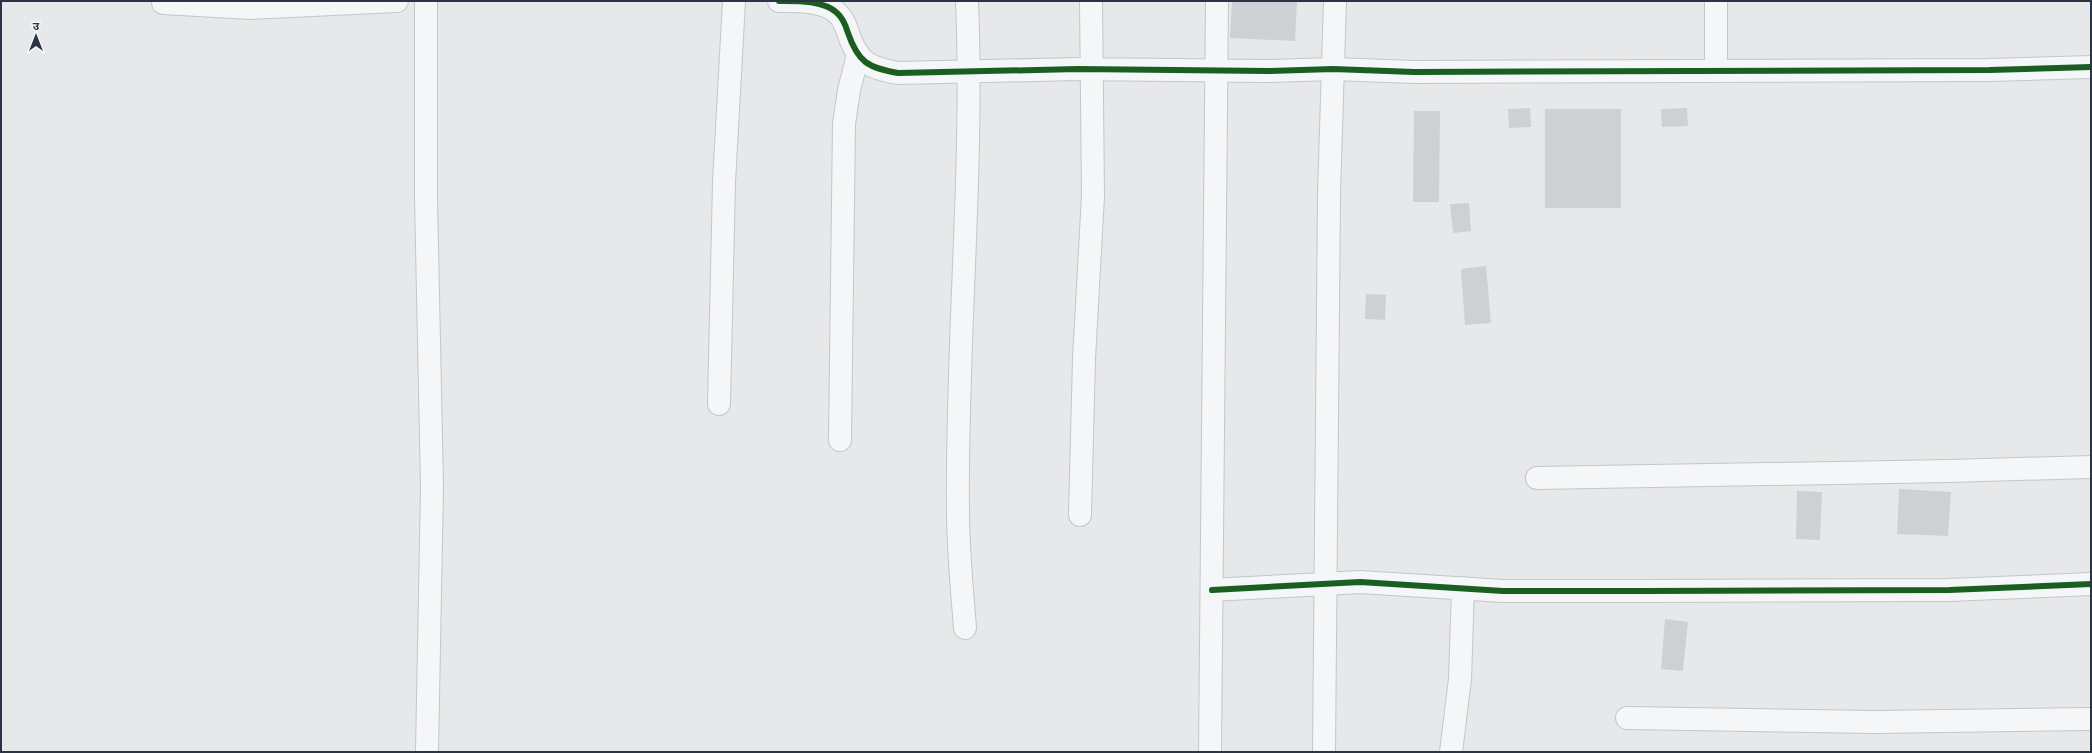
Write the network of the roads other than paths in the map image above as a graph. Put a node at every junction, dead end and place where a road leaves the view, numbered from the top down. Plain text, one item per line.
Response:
1 (396, 1) edge
2 (426, 1) edge
3 (734, 1) edge
4 (779, 1) edge
5 (848, 1) edge
6 (967, 1) edge
7 (1092, 1) edge
8 (1217, 1) edge
9 (1335, 1) edge
10 (1716, 1) edge
11 (163, 4) dead end
12 (845, 24) junction
13 (858, 55) junction
14 (2091, 67) edge
15 (1091, 69) junction
16 (1333, 69) junction
17 (1716, 70) junction
18 (970, 71) junction
19 (1217, 71) junction
20 (719, 404) dead end
21 (840, 440) dead end
22 (2091, 467) edge
23 (1537, 478) dead end
24 (1080, 515) dead end
25 (1327, 584) junction
26 (2091, 584) edge
27 (1463, 588) junction
28 (1212, 590) junction
29 (965, 628) dead end
30 (1627, 718) dead end
31 (2091, 719) edge
32 (428, 752) edge
33 (1210, 752) edge
34 (1324, 752) edge
35 (1451, 752) edge

1 - 11 street
2 - 32 street
3 - 20 street
4 - 12 street
5 - 12 street
6 - 18 street
7 - 15 street
8 - 19 street
9 - 16 street
10 - 17 street
12 - 13 street
13 - 18 street
13 - 21 street
14 - 17 street
15 - 18 street
15 - 19 street
15 - 24 street
16 - 17 street
16 - 19 street
16 - 25 street
18 - 29 street
19 - 28 street
22 - 23 street
25 - 27 street
25 - 28 street
25 - 34 street
26 - 27 street
27 - 35 street
28 - 33 street
30 - 31 street

